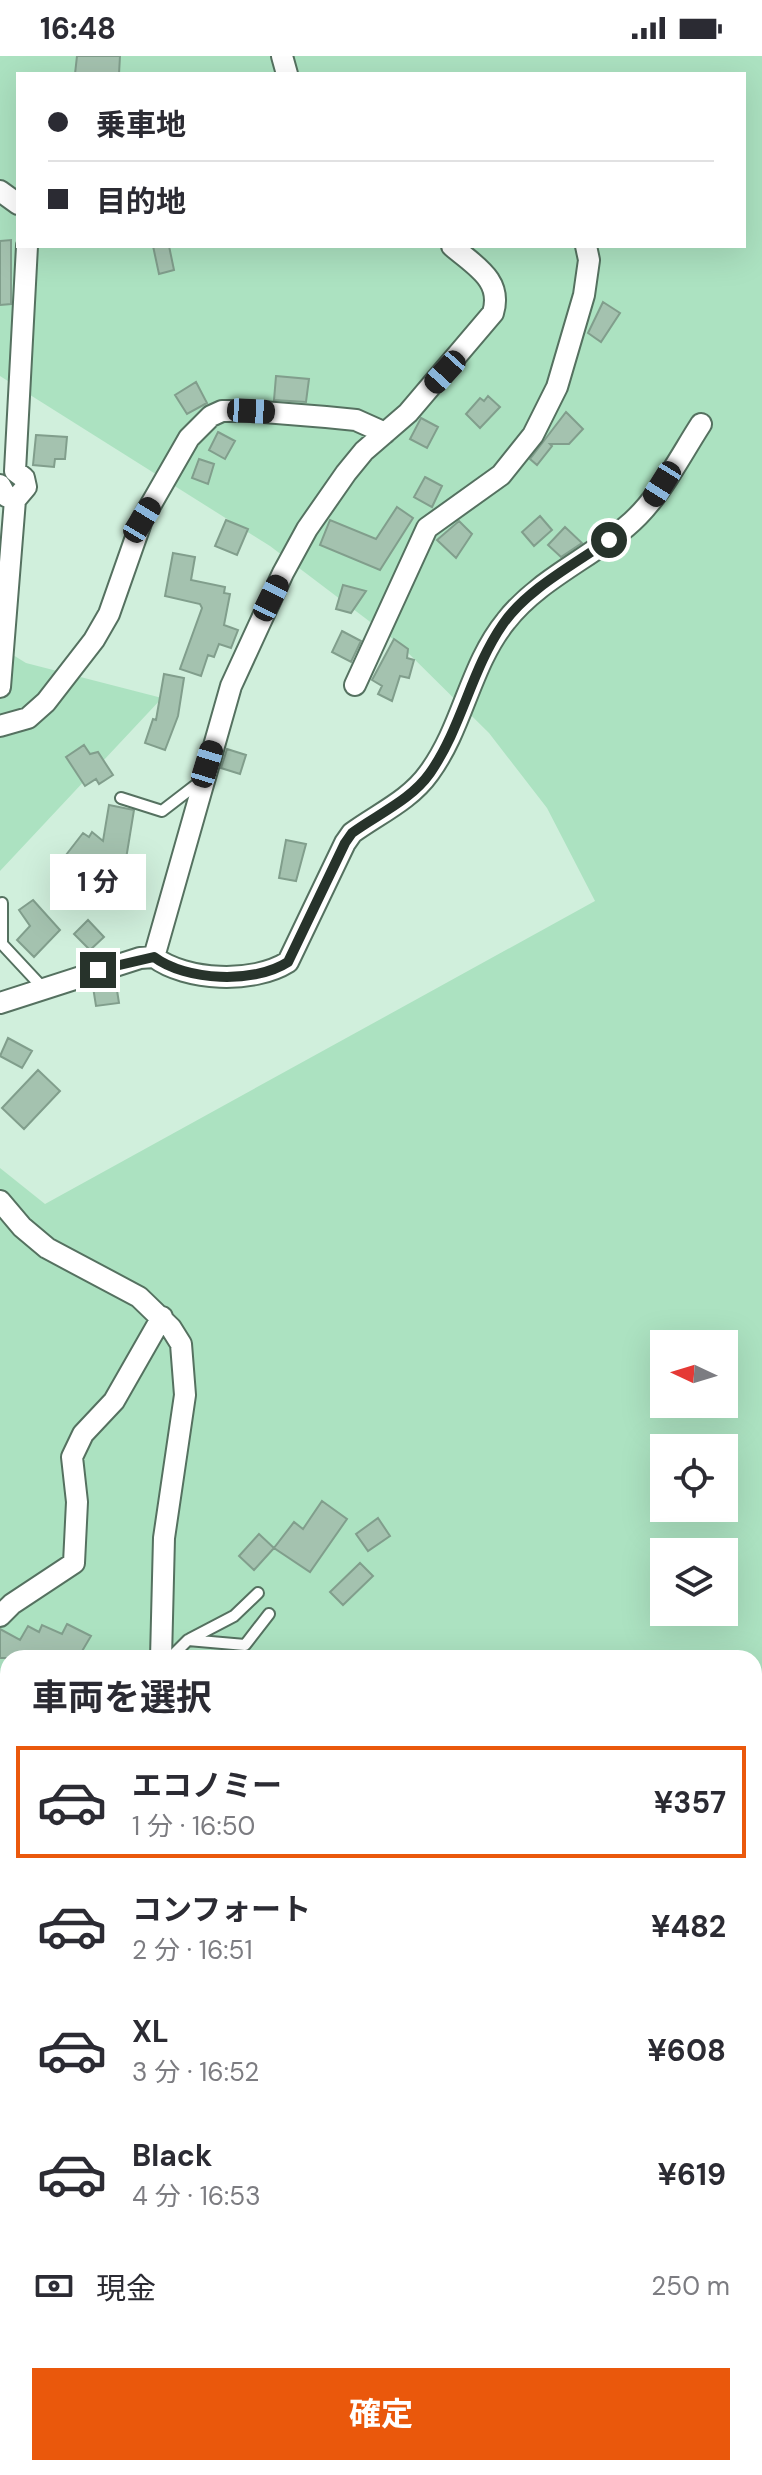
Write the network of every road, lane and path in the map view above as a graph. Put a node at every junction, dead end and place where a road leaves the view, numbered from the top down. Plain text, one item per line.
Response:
1 (27, 248) edge
2 (454, 248) edge
3 (586, 248) edge
4 (701, 424) dead end
5 (385, 433) junction
6 (5, 480) edge
7 (355, 685) dead end
8 (0, 687) edge
9 (0, 726) edge
10 (203, 779) junction
11 (121, 798) dead end
12 (2, 903) dead end
13 (154, 957) junction
14 (43, 988) junction
15 (0, 1003) edge
16 (0, 1201) edge
17 (162, 1317) junction
18 (258, 1593) dead end
19 (269, 1614) dead end
20 (0, 1616) edge
21 (188, 1640) junction
22 (161, 1650) edge
23 (178, 1650) edge

1 - 6 street
2 - 5 street
3 - 7 street
4 - 13 street
5 - 9 street
5 - 10 street
6 - 8 street
10 - 11 lane
10 - 13 street
12 - 14 lane
13 - 14 street
14 - 15 street
16 - 17 street
17 - 20 street
17 - 22 street
18 - 21 lane
19 - 21 lane
21 - 23 lane

